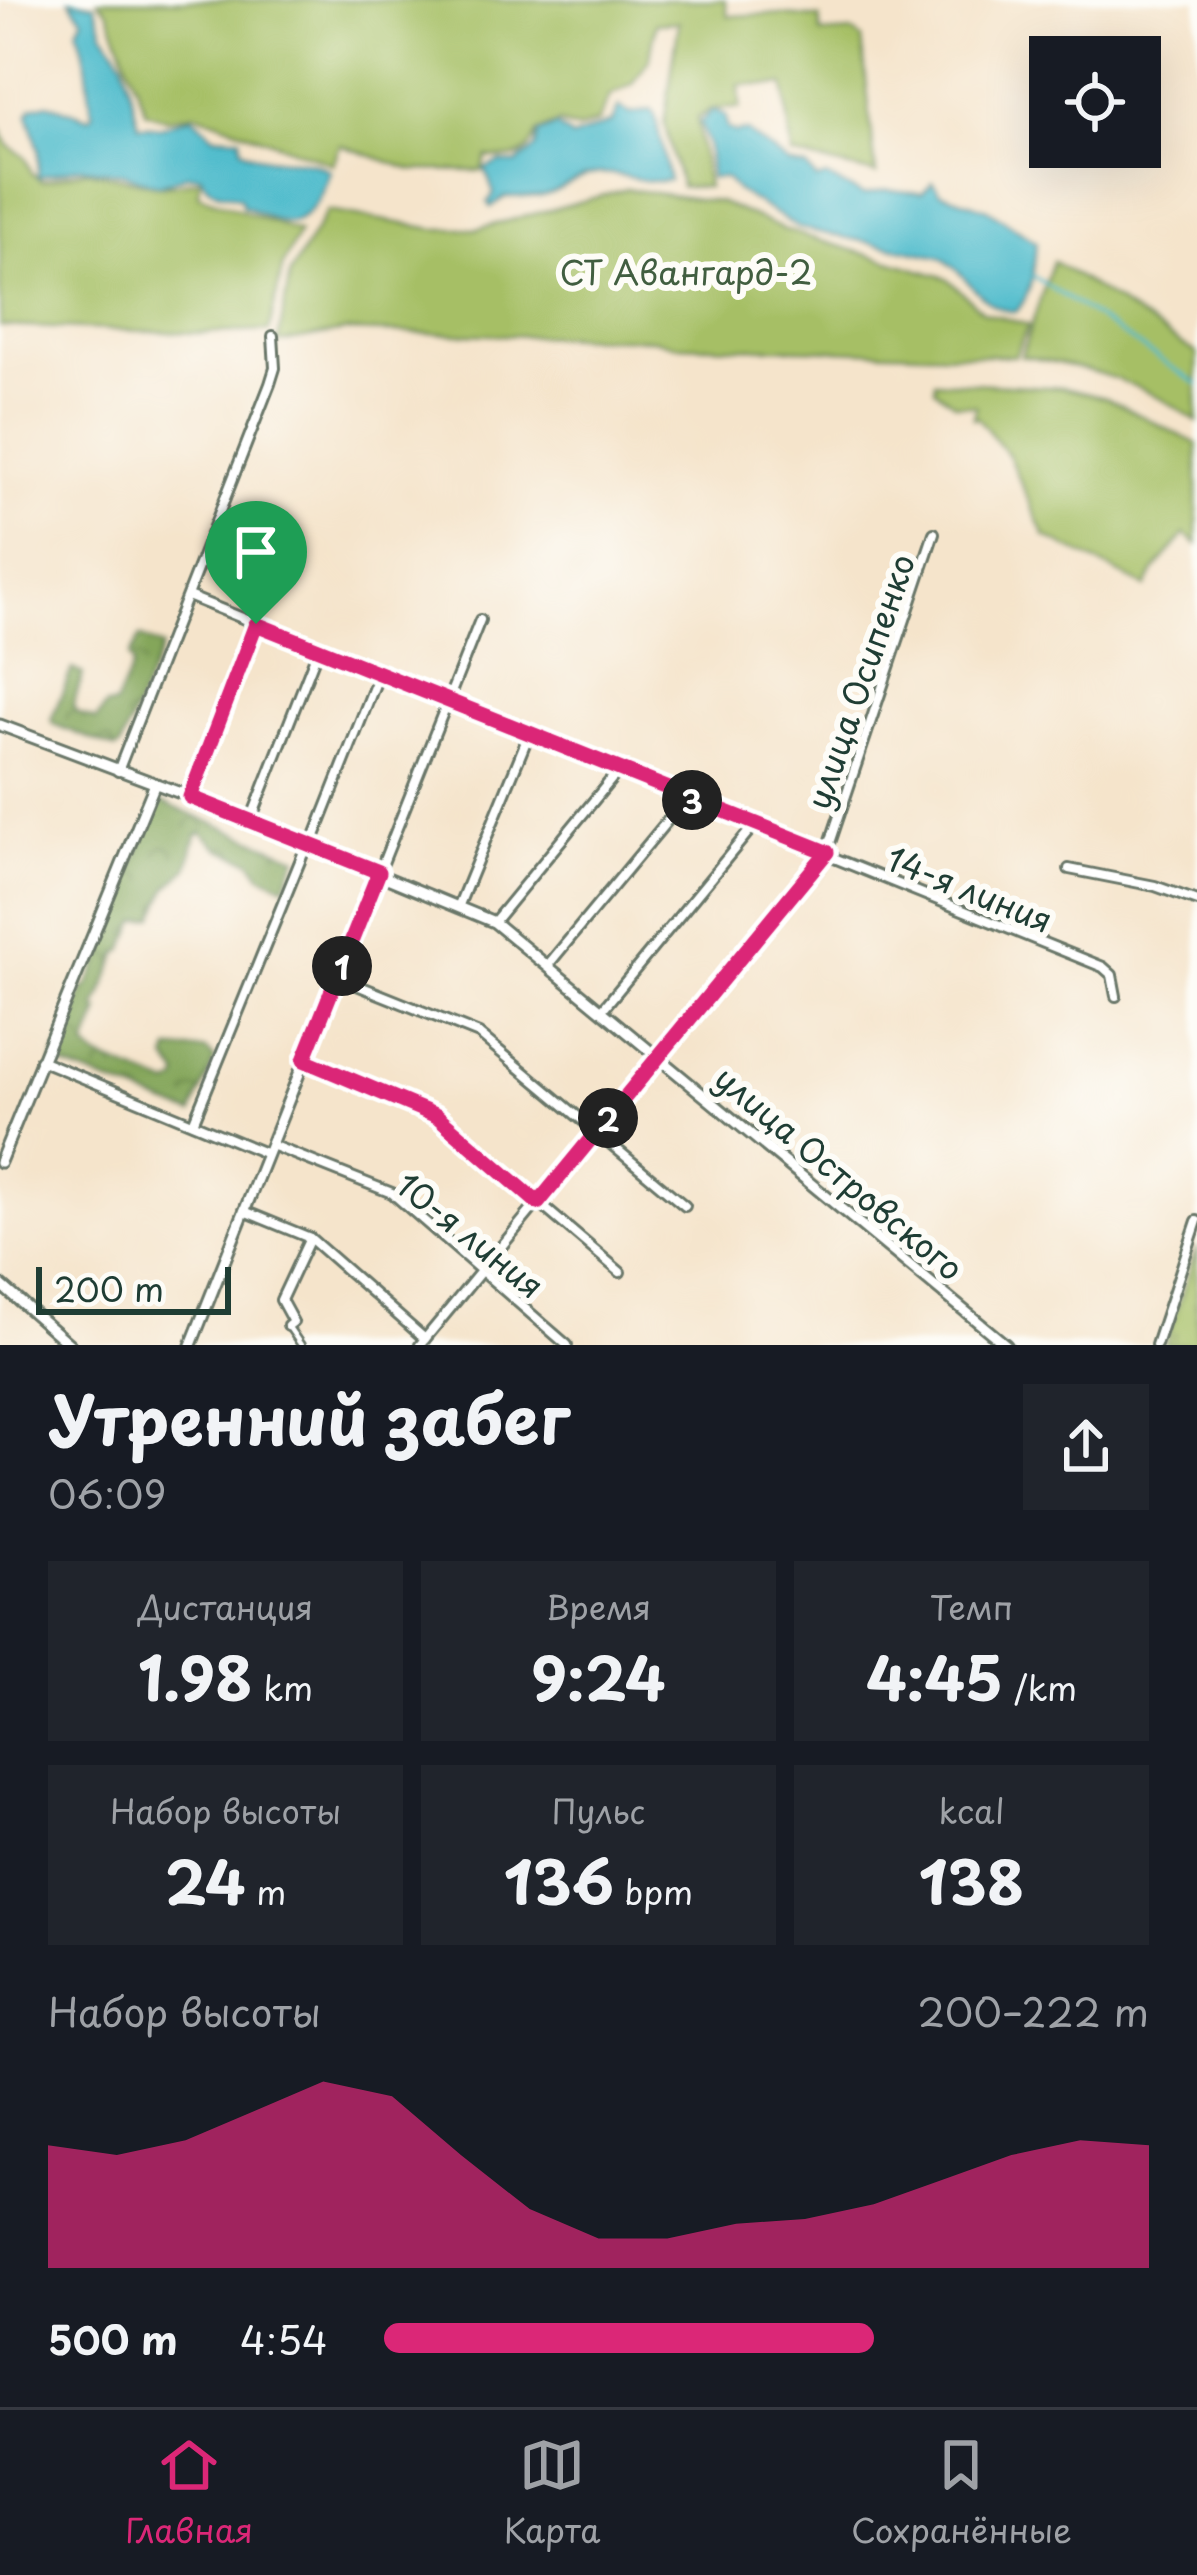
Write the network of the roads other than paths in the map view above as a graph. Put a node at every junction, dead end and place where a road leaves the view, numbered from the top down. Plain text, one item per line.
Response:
1 (272, 335) dead end
2 (934, 533) dead end
3 (188, 596) junction
4 (480, 620) dead end
5 (256, 624) junction
6 (318, 650) junction
7 (379, 674) junction
8 (447, 703) junction
9 (0, 725) edge
10 (529, 734) junction
11 (118, 770) junction
12 (619, 770) junction
13 (154, 786) junction
14 (190, 797) junction
15 (687, 797) junction
16 (250, 821) junction
17 (754, 824) junction
18 (309, 845) junction
19 (827, 852) junction
20 (1069, 869) dead end
21 (379, 872) junction
22 (1197, 901) edge
23 (459, 905) junction
24 (494, 922) junction
25 (548, 965) junction
26 (337, 977) junction
27 (1117, 996) dead end
28 (602, 1010) junction
29 (658, 1057) junction
30 (40, 1060) junction
31 (304, 1060) junction
32 (193, 1123) junction
33 (596, 1133) junction
34 (269, 1149) junction
35 (0, 1162) edge
36 (538, 1203) junction
37 (685, 1206) dead end
38 (244, 1211) junction
39 (1197, 1221) edge
40 (310, 1238) junction
41 (481, 1271) junction
42 (620, 1272) dead end
43 (0, 1284) edge
44 (288, 1325) joint
45 (422, 1342) edge
46 (70, 1345) edge
47 (190, 1345) edge
48 (301, 1345) edge
49 (567, 1345) edge
50 (1006, 1345) edge
51 (1156, 1345) edge

1 - 3 street
2 - 19 street, улица Осипенко
3 - 5 street, 14-я линия
3 - 11 street
4 - 8 street
5 - 6 street, 14-я линия
5 - 14 street
6 - 7 street, 14-я линия
6 - 16 street
7 - 8 street, 14-я линия
7 - 18 street
8 - 10 street, 14-я линия
8 - 21 street
9 - 11 street, улица Островского
10 - 12 street, 14-я линия
10 - 23 street
11 - 13 street, улица Островского
12 - 15 street, 14-я линия
12 - 24 street
13 - 14 street, улица Островского
13 - 30 street
14 - 16 street, улица Островского
15 - 17 street, 14-я линия
15 - 25 street
16 - 18 street, улица Островского
17 - 19 street, 14-я линия
17 - 28 street
18 - 21 street, улица Островского
18 - 32 street
19 - 27 street, 14-я линия
19 - 29 street, улица Осипенко
20 - 22 street
21 - 23 street, улица Островского
21 - 26 street
23 - 24 street, улица Островского
24 - 25 street, улица Островского
25 - 28 street, улица Островского
26 - 31 street
26 - 33 street
28 - 29 street, улица Островского
29 - 33 street, улица Осипенко
29 - 50 street, улица Островского
30 - 32 street, 10-я линия
30 - 35 street
31 - 34 street
31 - 36 street
32 - 34 street, 10-я линия
33 - 36 street, улица Осипенко
33 - 37 street
34 - 38 street
34 - 41 street, 10-я линия
36 - 41 street, улица Осипенко
36 - 42 street
38 - 40 street
38 - 47 street
39 - 51 street
40 - 44 street
40 - 45 street
41 - 45 street, улица Осипенко
41 - 49 street, 10-я линия
43 - 46 street
44 - 48 street

